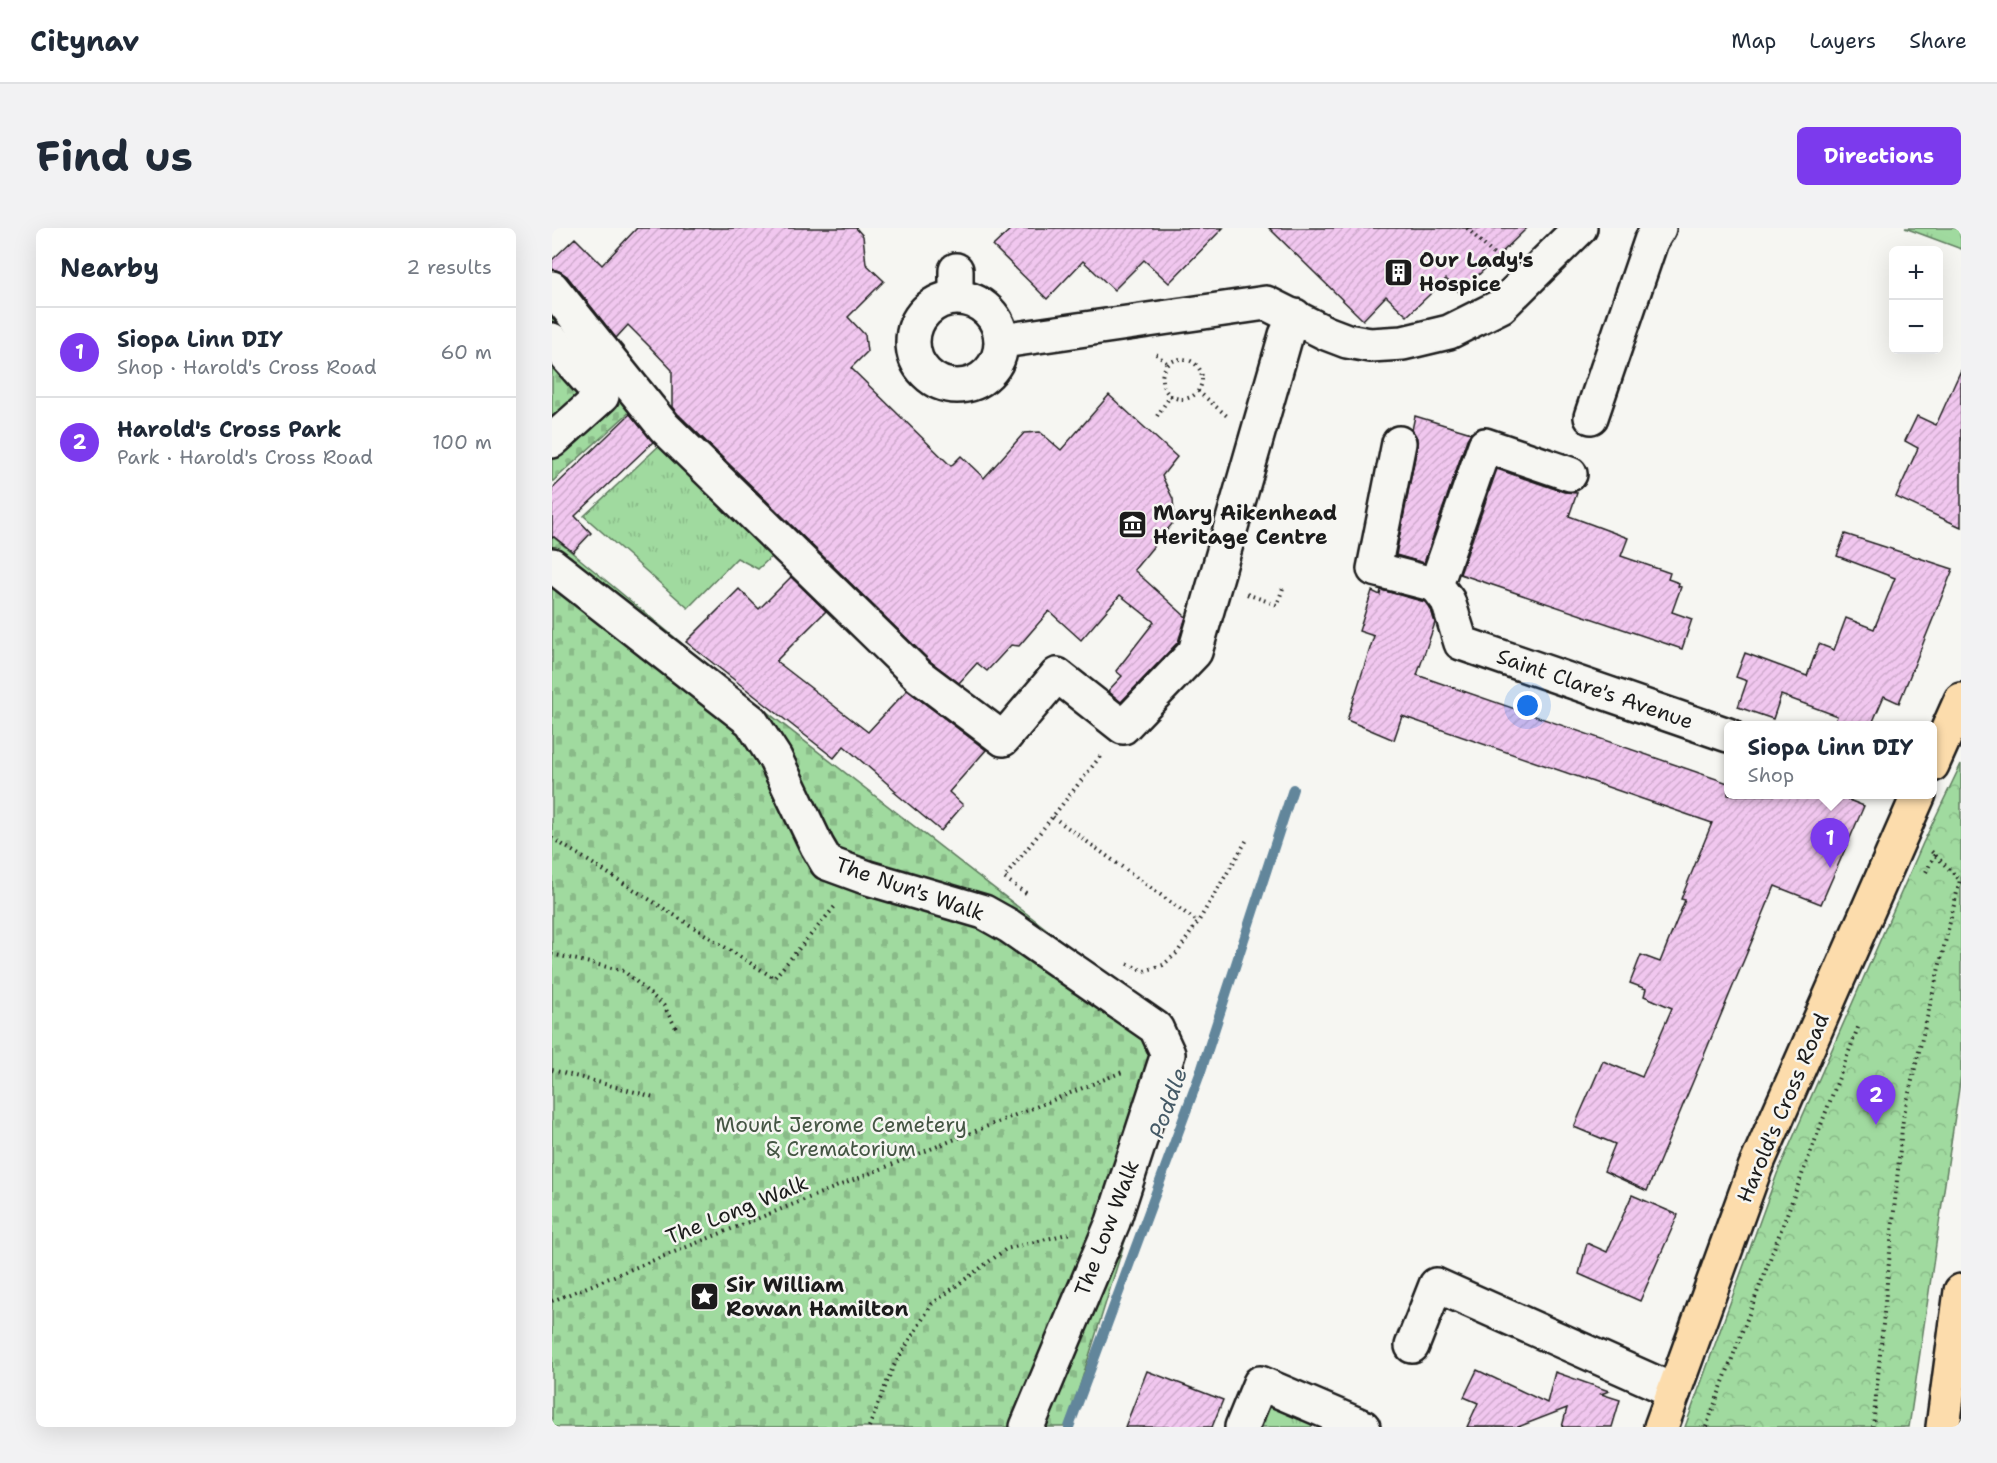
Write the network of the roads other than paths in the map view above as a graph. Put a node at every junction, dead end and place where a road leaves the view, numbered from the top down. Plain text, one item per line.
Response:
1 (1580, 228) edge
2 (1659, 228) edge
3 (552, 288) edge
4 (1295, 316) junction
5 (552, 340) edge
6 (1002, 341) junction
7 (1591, 417) dead end
8 (552, 441) edge
9 (1399, 443) dead end
10 (1570, 474) dead end
11 (555, 577) edge
12 (1436, 585) junction
13 (1961, 700) edge
14 (1724, 734) edge
15 (1937, 754) edge
16 (1911, 799) edge
17 (1162, 1041) joint
18 (1961, 1291) edge
19 (1412, 1346) dead end
20 (1674, 1391) junction
21 (1343, 1423) edge
22 (1027, 1427) edge
23 (1242, 1427) edge
24 (1661, 1427) edge
25 (1943, 1427) edge

1 - 4 street
2 - 7 street
3 - 4 street
4 - 6 street
5 - 8 street
6 - 6 street
9 - 12 street
10 - 12 street
11 - 17 street, The Nun's Walk
12 - 14 street, Saint Clare's Avenue
13 - 15 main road
16 - 20 main road, Harold's Cross Road
17 - 22 street, The Low Walk
18 - 25 main road
19 - 20 street
20 - 24 main road, Harold's Cross Road
21 - 23 street

